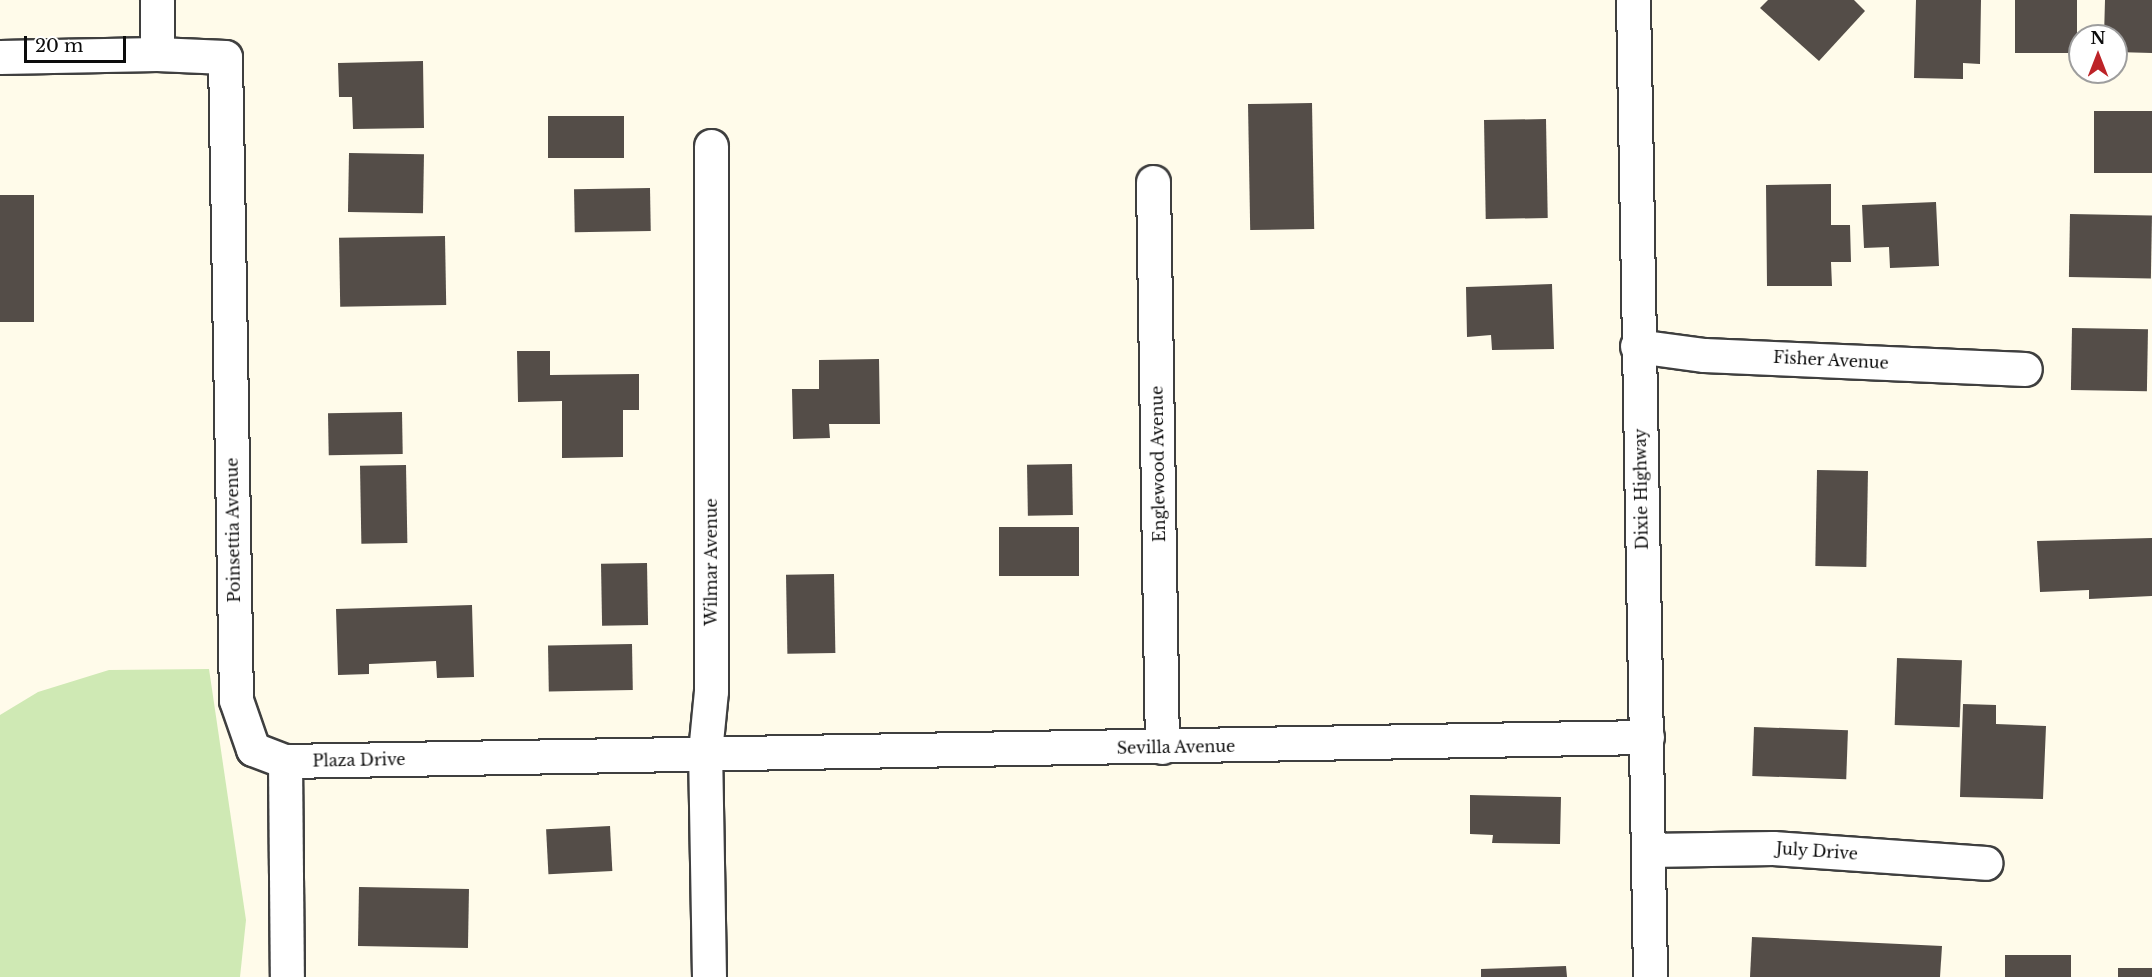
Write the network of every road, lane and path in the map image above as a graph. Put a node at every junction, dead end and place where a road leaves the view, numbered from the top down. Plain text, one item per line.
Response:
1 (157, 0) edge
2 (1633, 0) edge
3 (157, 54) junction
4 (0, 57) edge
5 (711, 146) dead end
6 (1153, 182) dead end
7 (1637, 346) junction
8 (2025, 369) dead end
9 (1647, 737) junction
10 (1162, 747) junction
11 (705, 753) junction
12 (285, 761) junction
13 (1648, 850) junction
14 (1985, 863) dead end
15 (287, 977) edge
16 (710, 977) edge
17 (1650, 977) edge

1 - 3 street
2 - 7 street, Dixie Highway
3 - 4 street
3 - 12 street, Poinsettia Avenue
5 - 11 street, Wilmar Avenue
6 - 10 street, Englewood Avenue
7 - 8 street, Fisher Avenue
7 - 9 street, Dixie Highway
9 - 10 street, Sevilla Avenue
9 - 13 street, Dixie Highway
10 - 11 street, Sevilla Avenue
11 - 12 street, Plaza Drive
11 - 16 street, Wilmar Avenue
12 - 15 street
13 - 14 street, July Drive
13 - 17 street, Dixie Highway

